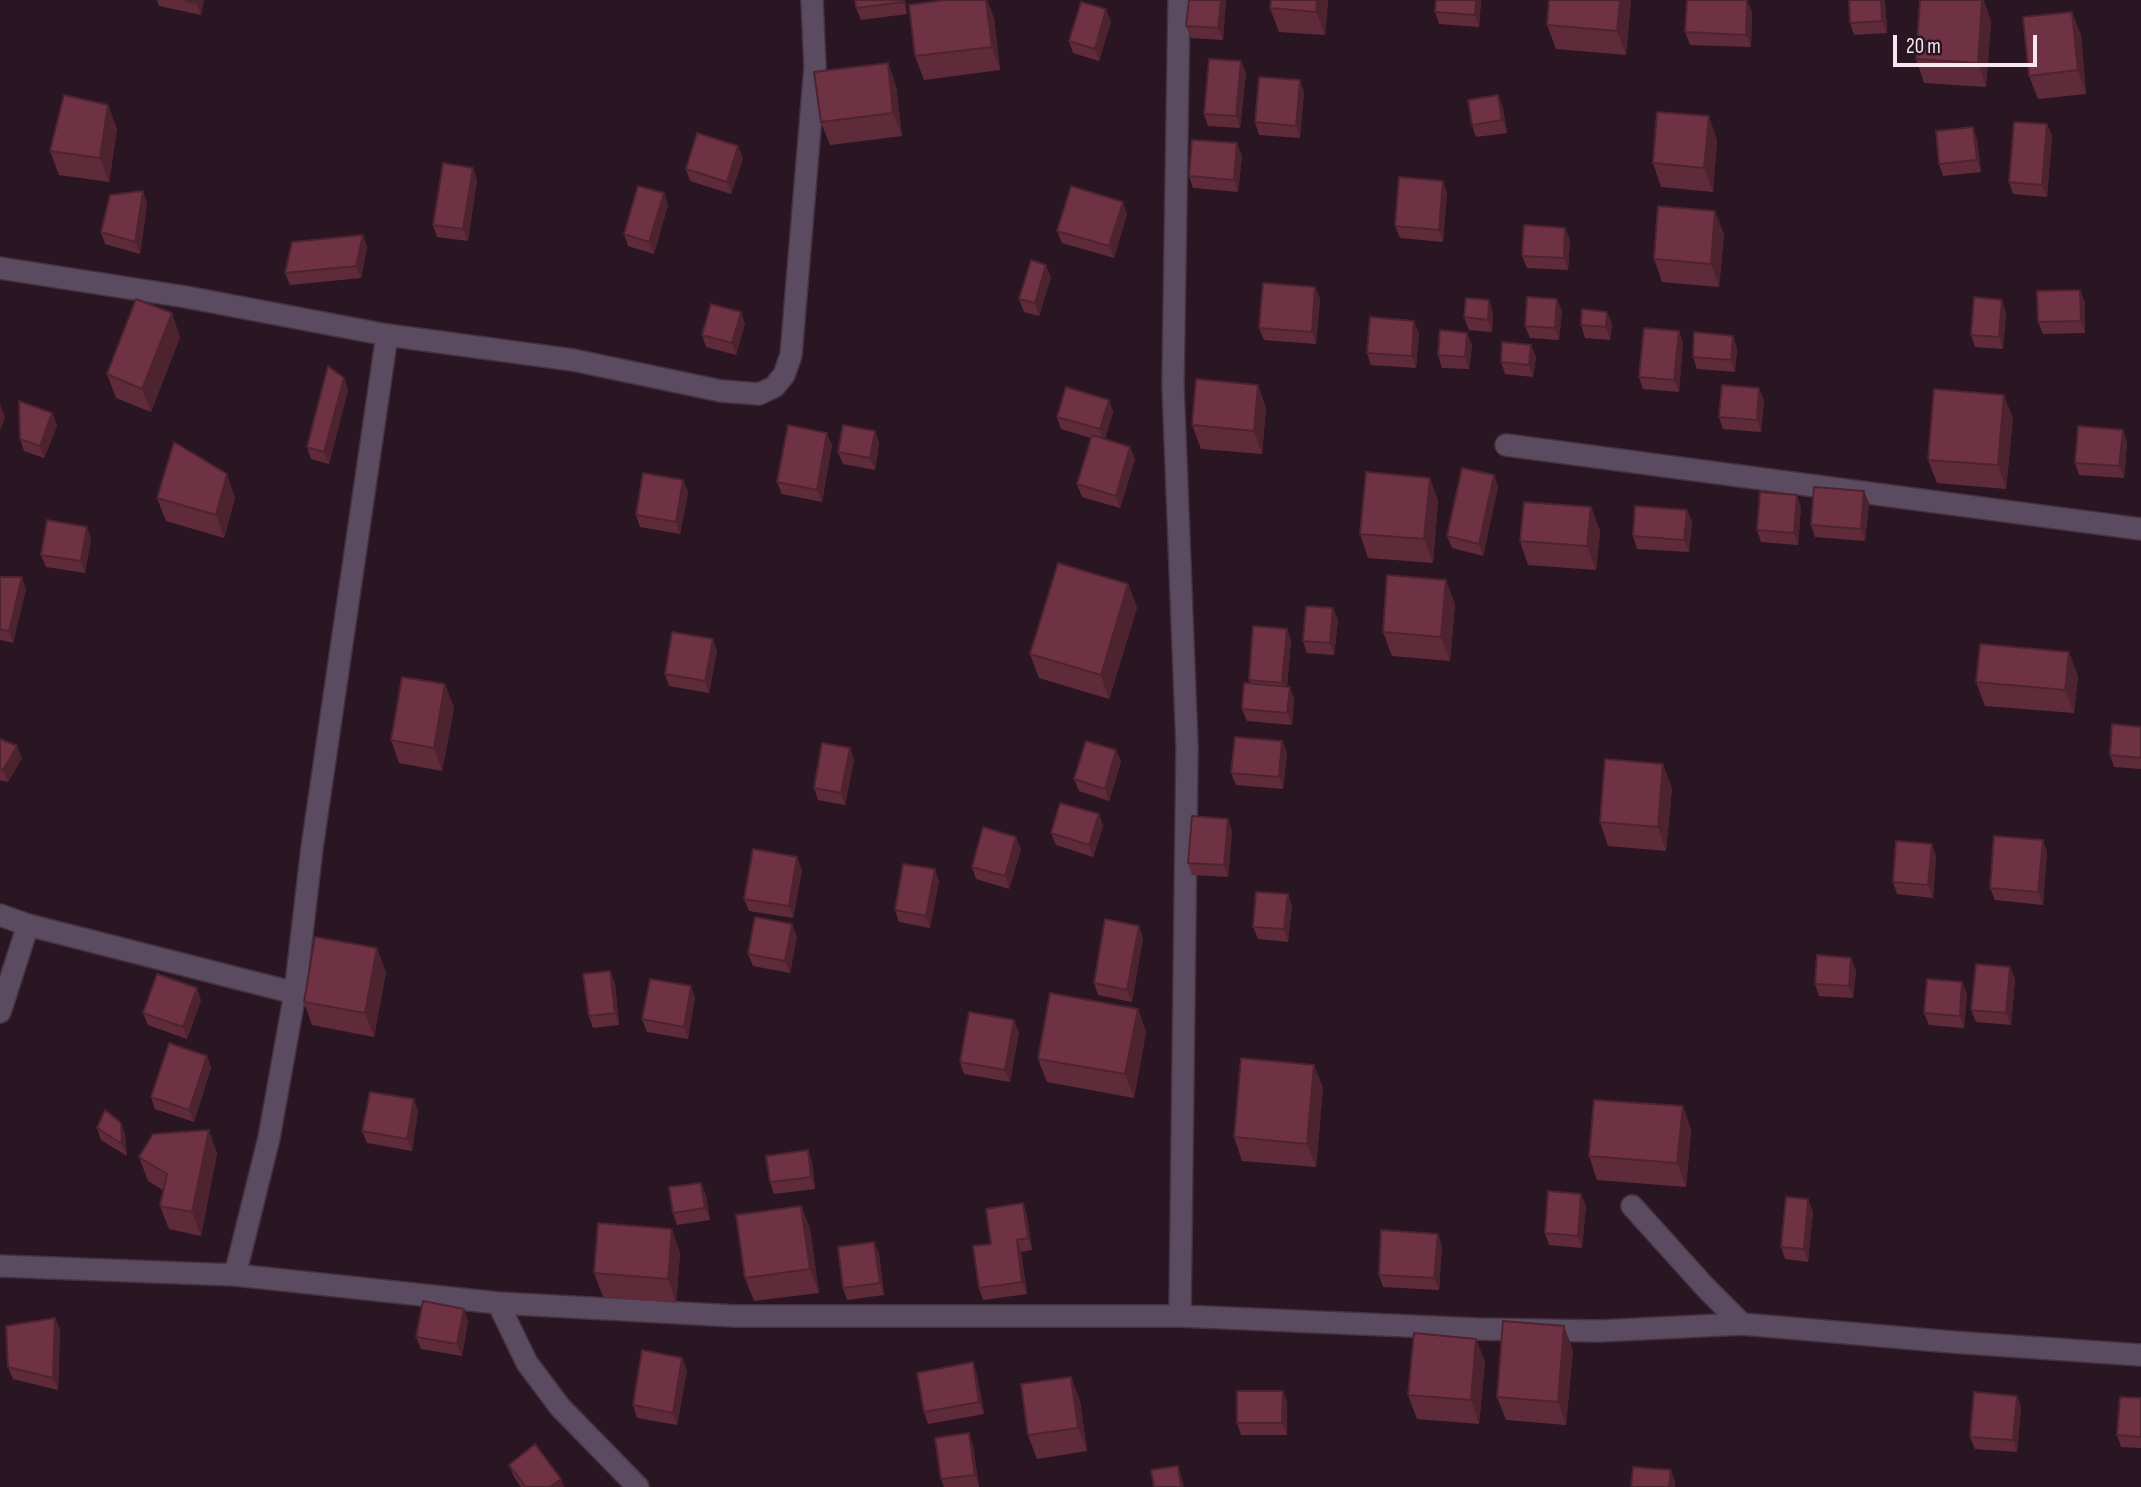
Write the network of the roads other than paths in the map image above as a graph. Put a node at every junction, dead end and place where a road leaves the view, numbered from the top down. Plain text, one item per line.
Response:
1 (812, 0) edge
2 (1179, 0) edge
3 (0, 268) edge
4 (387, 335) junction
5 (1506, 445) dead end
6 (2141, 529) edge
7 (0, 915) edge
8 (28, 925) junction
9 (295, 993) junction
10 (0, 1012) edge
11 (1632, 1206) dead end
12 (0, 1266) edge
13 (235, 1275) junction
14 (498, 1303) junction
15 (1180, 1316) junction
16 (1742, 1324) junction
17 (2141, 1355) edge
18 (638, 1487) edge

1 - 4 street
2 - 15 street
3 - 4 street
4 - 9 street
5 - 6 street
7 - 8 street
8 - 9 street
8 - 10 street
9 - 13 street
11 - 16 street
12 - 13 street
13 - 14 street
14 - 15 street
14 - 18 street
15 - 16 street
16 - 17 street

